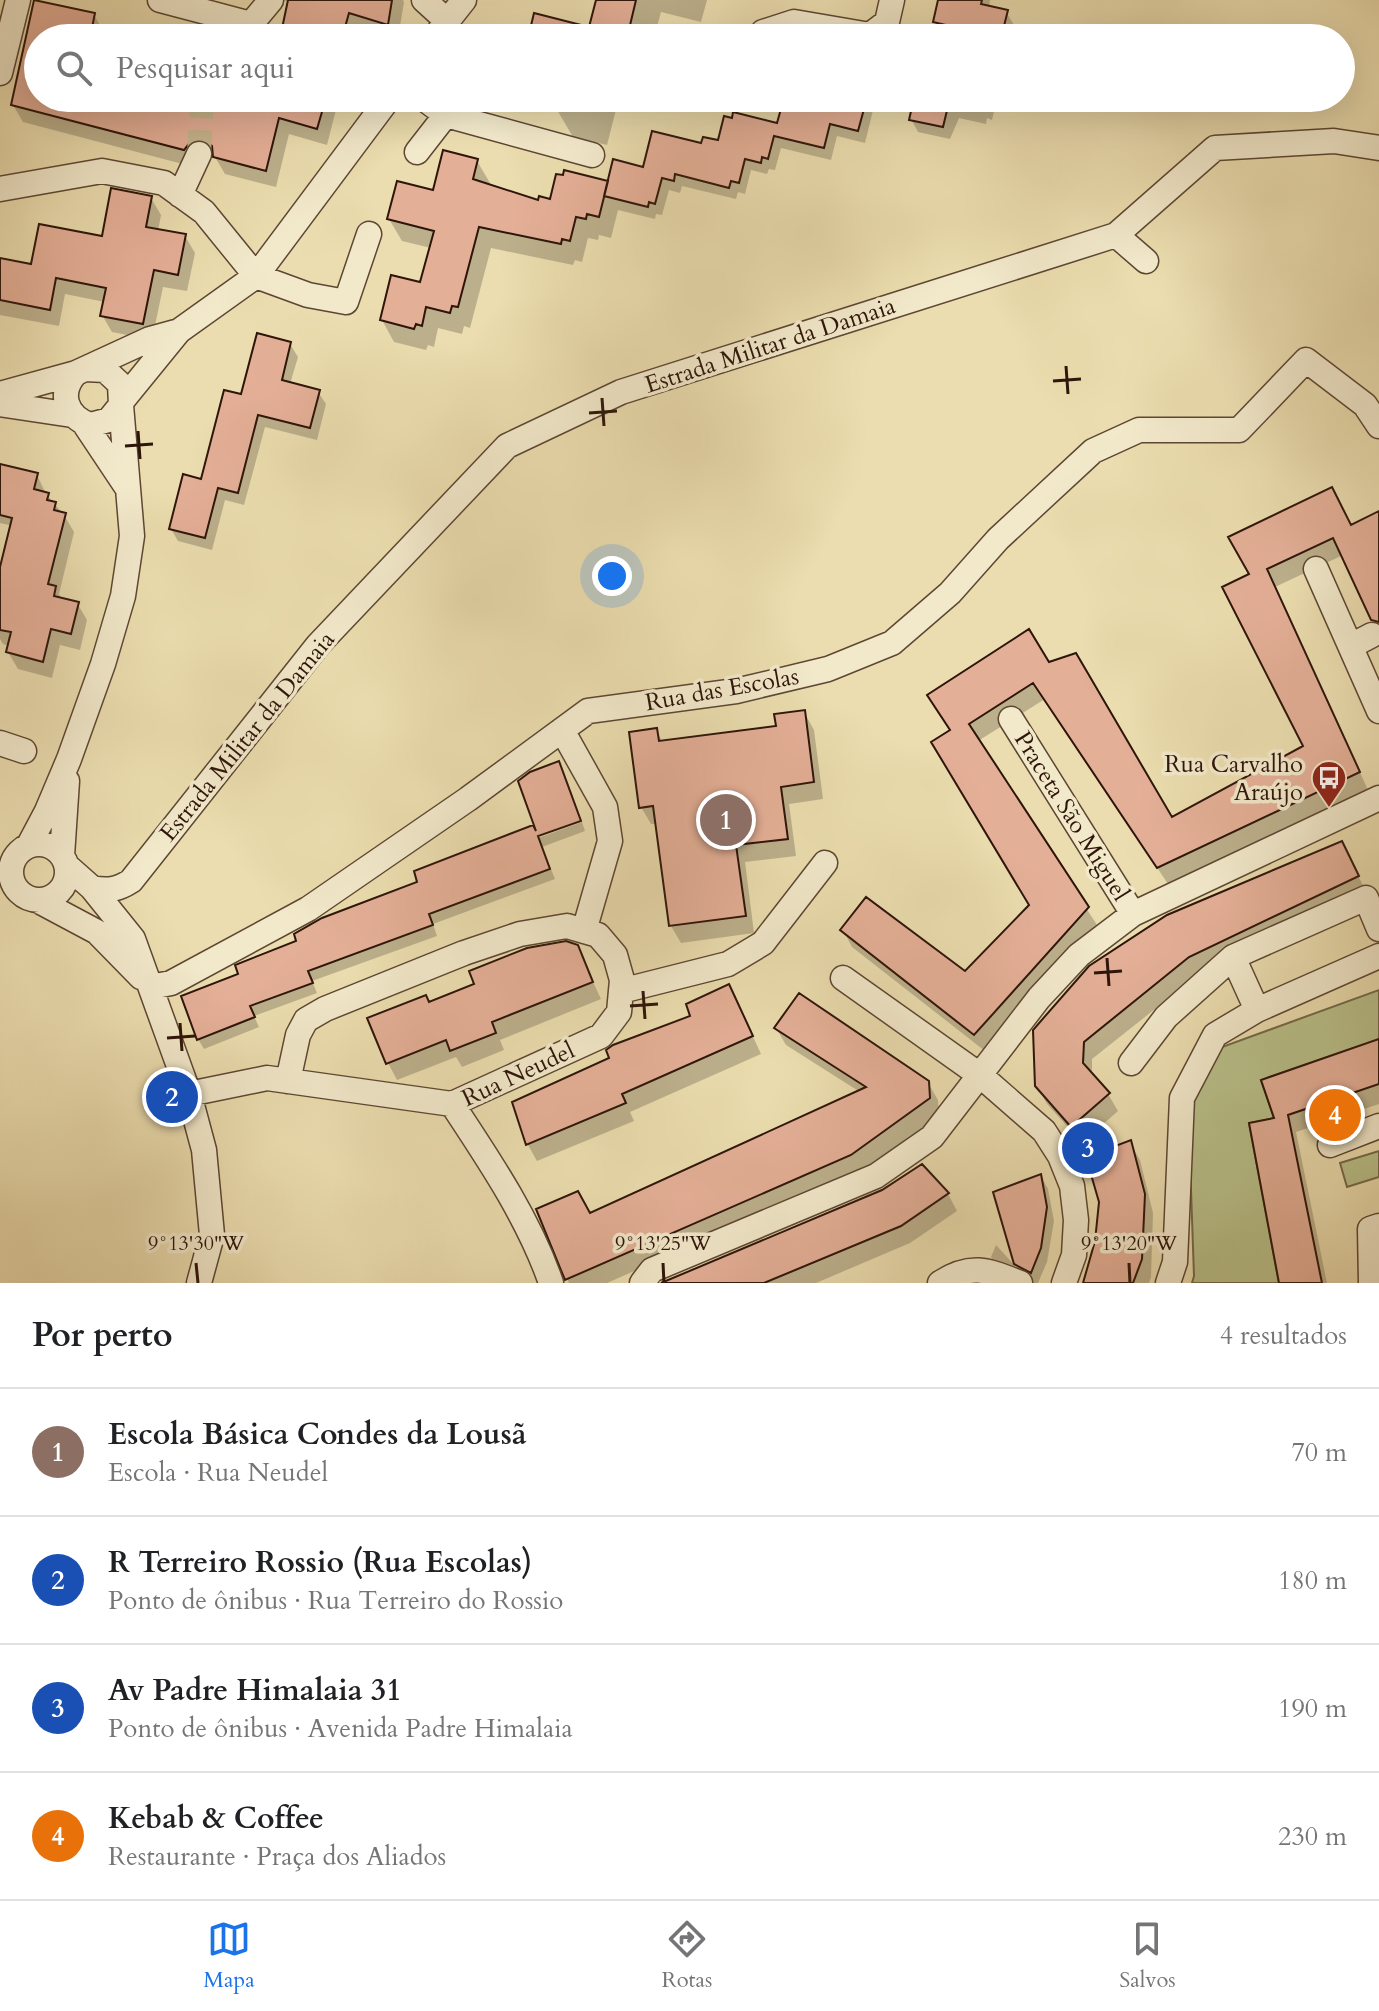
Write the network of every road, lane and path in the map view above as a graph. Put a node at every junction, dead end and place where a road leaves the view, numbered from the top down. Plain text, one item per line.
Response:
1 (18, 0) edge
2 (160, 0) edge
3 (271, 0) edge
4 (424, 0) edge
5 (464, 0) edge
6 (892, 0) edge
7 (226, 24) edge
8 (251, 24) edge
9 (438, 24) edge
10 (446, 24) edge
11 (884, 24) edge
12 (0, 73) edge
13 (379, 112) edge
14 (449, 112) edge
15 (467, 112) edge
16 (1379, 148) edge
17 (417, 152) dead end
18 (199, 154) tunnel mouth
19 (592, 155) dead end
20 (0, 189) edge
21 (180, 195) junction
22 (369, 234) dead end
23 (1116, 235) junction
24 (1146, 261) dead end
25 (256, 276) junction
26 (179, 331) junction
27 (80, 371) junction
28 (0, 394) edge
29 (122, 403) junction
30 (0, 404) edge
31 (78, 419) junction
32 (1379, 426) edge
33 (128, 489) junction
34 (1316, 569) dead end
35 (1379, 711) edge
36 (1011, 719) dead end
37 (562, 730) junction
38 (0, 743) edge
39 (24, 751) dead end
40 (69, 759) junction
41 (1379, 798) edge
42 (16, 848) edge
43 (64, 860) junction
44 (825, 863) dead end
45 (92, 888) junction
46 (19, 892) edge
47 (1133, 914) junction
48 (1379, 929) edge
49 (584, 931) junction
50 (1379, 956) edge
51 (1233, 957) junction
52 (843, 978) dead end
53 (151, 987) junction
54 (621, 991) junction
55 (1257, 1010) junction
56 (1131, 1063) dead end
57 (981, 1076) junction
58 (288, 1081) junction
59 (189, 1094) junction
60 (452, 1104) junction
61 (1379, 1126) edge
62 (1330, 1145) dead end
63 (1379, 1226) edge
64 (199, 1283) edge
65 (551, 1283) edge
66 (642, 1283) edge
67 (940, 1283) edge
68 (1020, 1283) edge
69 (1064, 1283) edge
70 (1168, 1283) edge
71 (1371, 1283) edge

1 - 12 street
2 - 7 street
3 - 8 street
4 - 9 street
5 - 10 street
6 - 11 street
13 - 25 street
14 - 17 street
15 - 19 street
16 - 23 street, Estrada Militar da Damaia
18 - 21 street
20 - 21 street
21 - 25 street
22 - 25 street
23 - 24 street
23 - 45 street, Estrada Militar da Damaia
25 - 26 street
26 - 27 street
26 - 29 street
27 - 28 street
27 - 29 street
27 - 31 street
29 - 31 street
29 - 33 street
30 - 31 street
31 - 33 street
32 - 37 street, Rua das Escolas
33 - 40 street
34 - 35 street
36 - 47 street, Praceta São Miguel
37 - 49 street
37 - 53 street, Rua das Escolas
38 - 39 street
40 - 42 street
40 - 43 street
41 - 47 street
42 - 43 street
42 - 46 street
43 - 45 street
43 - 46 street
44 - 54 street
45 - 53 street
46 - 53 street
47 - 57 street
48 - 51 street
49 - 54 street
49 - 58 street
50 - 55 street
51 - 55 street
51 - 56 street
52 - 57 street
53 - 59 street
54 - 60 street, Rua Neudel
55 - 70 street
57 - 66 street
57 - 69 street
58 - 59 street, Rua Neudel
58 - 60 street, Rua Neudel
59 - 64 street
60 - 65 street
61 - 62 street
63 - 71 street
67 - 68 street

